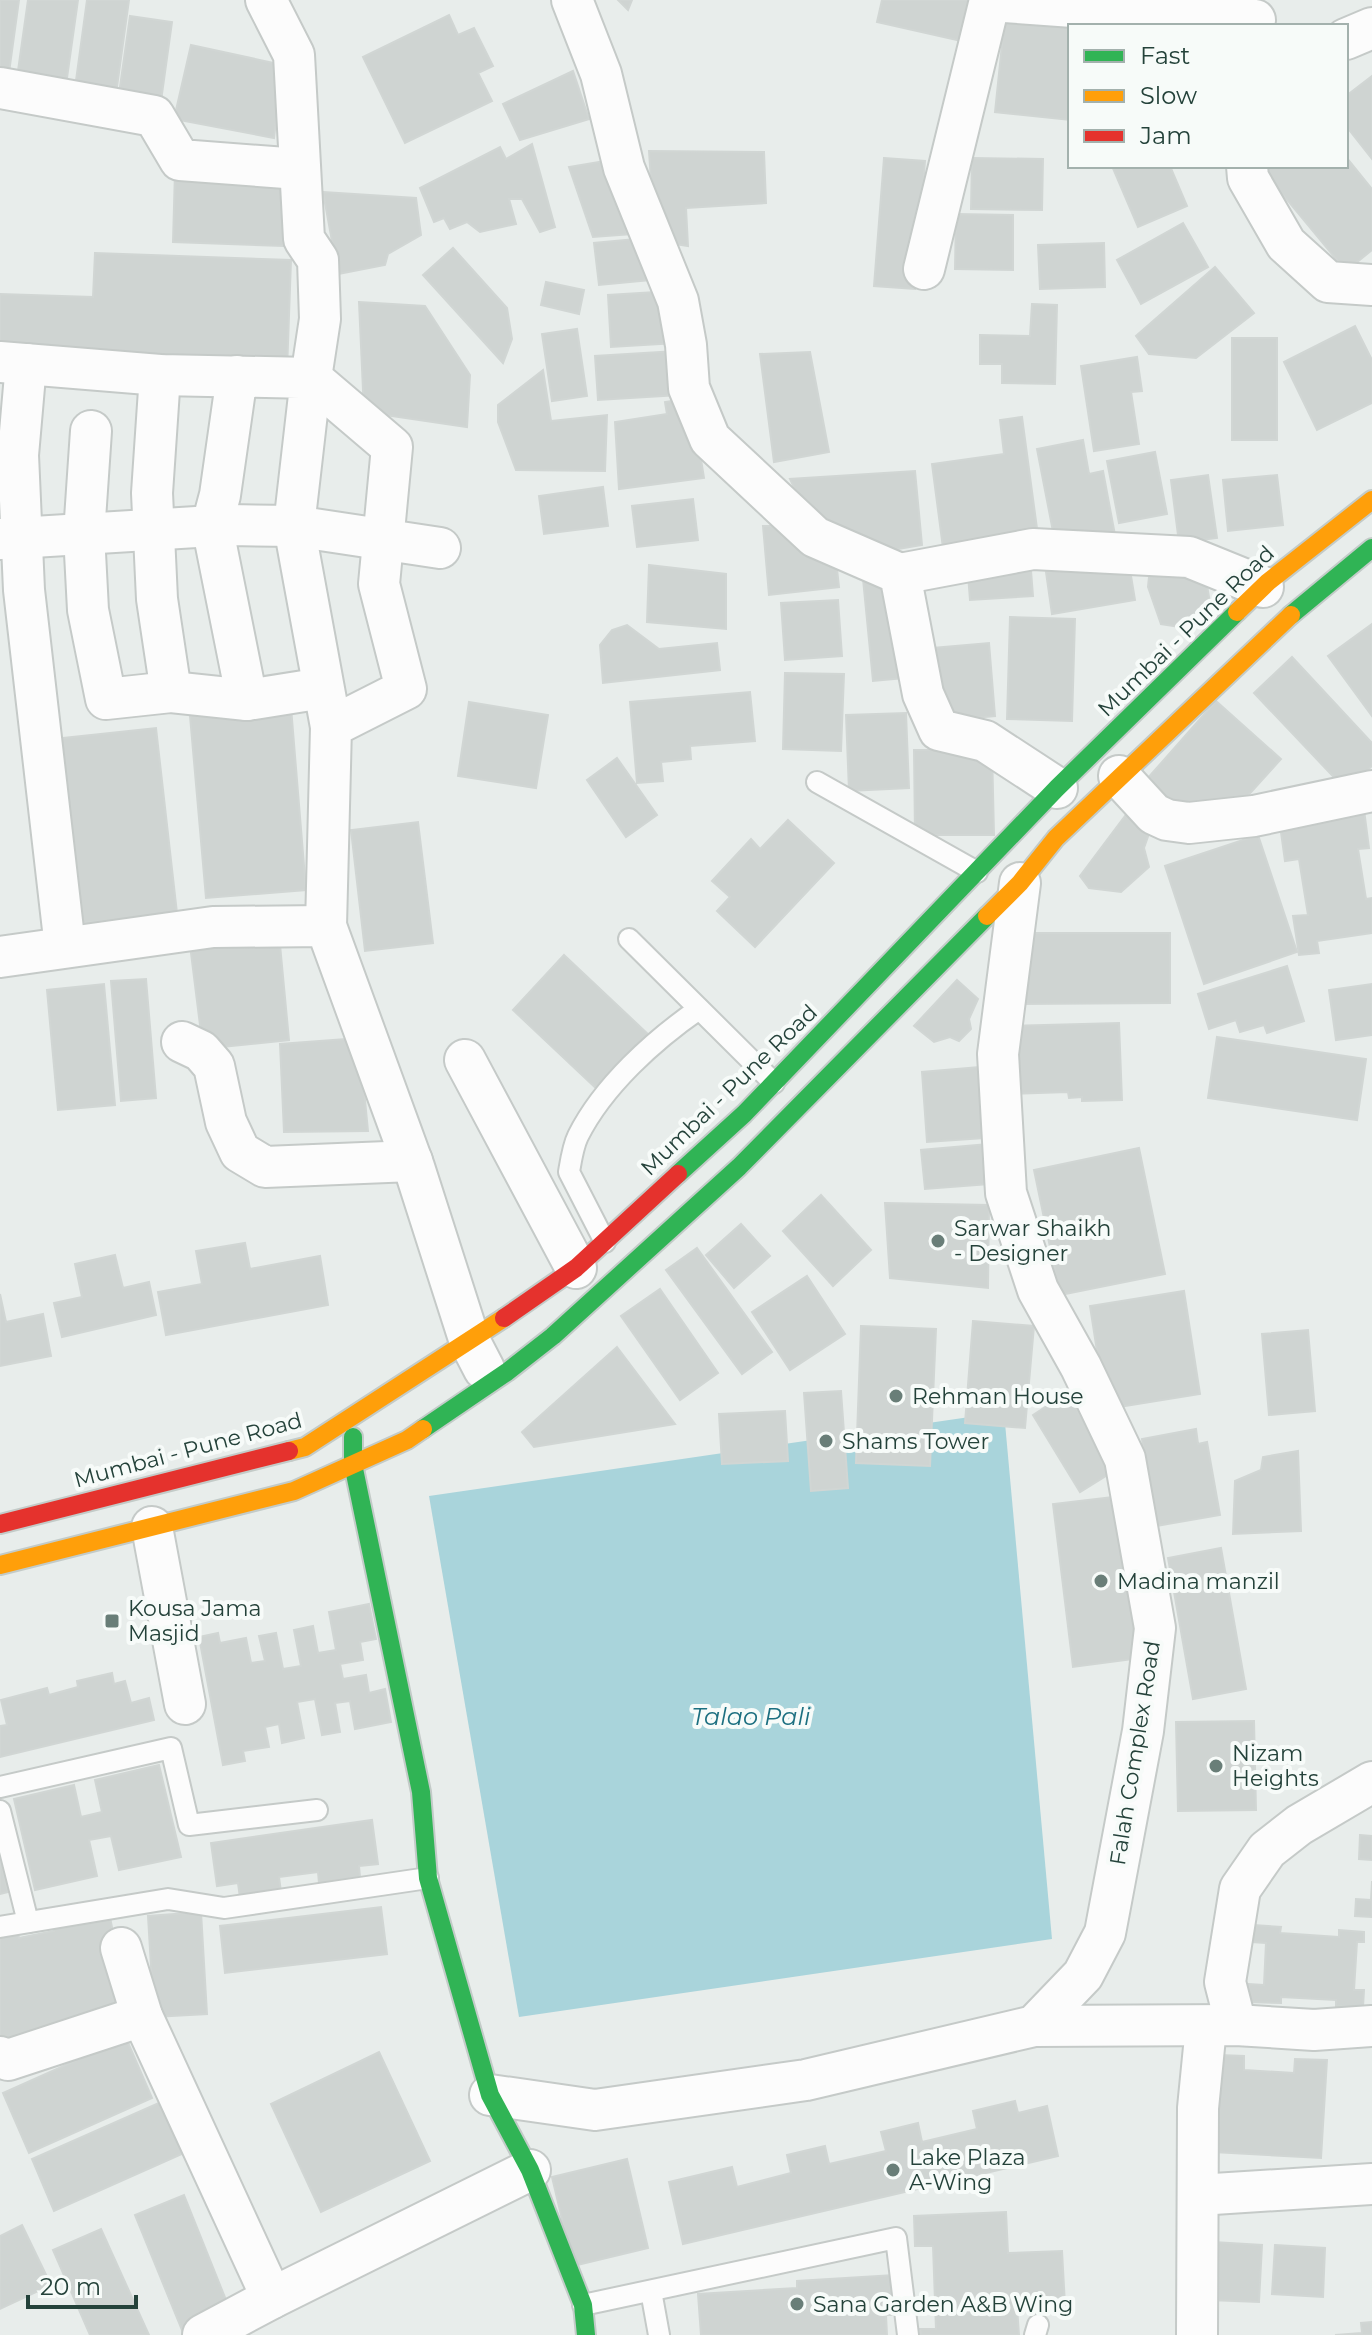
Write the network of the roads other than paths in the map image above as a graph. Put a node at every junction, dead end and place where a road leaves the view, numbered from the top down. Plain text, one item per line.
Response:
1 (266, 0) edge
2 (572, 0) edge
3 (990, 0) edge
4 (1253, 15) edge
5 (1372, 28) edge
6 (1348, 38) edge
7 (0, 88) edge
8 (1247, 168) edge
9 (299, 169) junction
10 (924, 269) dead end
11 (1372, 285) edge
12 (13, 363) edge
13 (160, 375) junction
14 (237, 376) junction
15 (311, 378) junction
16 (91, 431) dead end
17 (1372, 500) edge
18 (212, 525) junction
19 (294, 526) junction
20 (154, 529) junction
21 (84, 534) junction
22 (12, 538) edge
23 (382, 539) junction
24 (440, 548) dead end
25 (1372, 548) edge
26 (900, 574) junction
27 (1263, 587) junction
28 (323, 688) junction
29 (171, 692) junction
30 (247, 700) junction
31 (331, 727) junction
32 (1119, 776) junction
33 (817, 782) dead end
34 (1057, 788) junction
35 (1371, 798) edge
36 (977, 872) junction
37 (1020, 883) junction
38 (326, 926) junction
39 (629, 939) dead end
40 (65, 947) junction
41 (0, 957) edge
42 (699, 1009) junction
43 (182, 1042) dead end
44 (465, 1060) dead end
45 (774, 1083) junction
46 (412, 1161) junction
47 (590, 1255) junction
48 (470, 1342) junction
49 (491, 1383) junction
50 (352, 1419) junction
51 (353, 1464) junction
52 (0, 1524) edge
53 (152, 1527) junction
54 (0, 1565) edge
55 (185, 1704) dead end
56 (1372, 1782) edge
57 (0, 1787) edge
58 (317, 1810) dead end
59 (0, 1811) edge
60 (428, 1878) junction
61 (28, 1922) junction
62 (0, 1927) edge
63 (121, 1948) dead end
64 (142, 2016) junction
65 (1034, 2026) junction
66 (1221, 2026) junction
67 (1372, 2026) edge
68 (0, 2057) edge
69 (490, 2095) junction
70 (530, 2170) junction
71 (1372, 2184) edge
72 (1198, 2195) junction
73 (651, 2291) junction
74 (272, 2298) junction
75 (583, 2305) junction
76 (203, 2335) edge
77 (586, 2335) edge
78 (659, 2335) edge
79 (908, 2335) edge
80 (1197, 2335) edge

1 - 9 street
2 - 26 street
3 - 4 street
3 - 10 street
5 - 6 street
7 - 9 street
8 - 11 street
9 - 15 street
12 - 13 street
12 - 22 street
13 - 14 street
13 - 20 street
14 - 15 street
14 - 18 street
15 - 19 street
15 - 23 street
16 - 21 street
17 - 27 main road, Mumbai - Pune Road
18 - 19 street
18 - 20 street
18 - 30 street
19 - 23 street
19 - 28 street
20 - 21 street
20 - 29 street
21 - 22 street
21 - 29 street
22 - 40 street
23 - 24 street
23 - 31 street
25 - 32 main road
26 - 27 street
26 - 34 street
27 - 34 main road, Mumbai - Pune Road
28 - 30 street
28 - 31 street
29 - 30 street
31 - 38 street
32 - 35 street
32 - 37 main road
33 - 36 lane
34 - 36 main road, Mumbai - Pune Road
36 - 45 main road, Mumbai - Pune Road
37 - 49 main road
37 - 65 street, Falah Complex Road
38 - 40 street
38 - 46 street
39 - 42 lane
40 - 41 street
42 - 45 lane
42 - 47 lane
43 - 46 street
44 - 47 street
45 - 47 main road, Mumbai - Pune Road
46 - 48 street
47 - 48 main road, Mumbai - Pune Road
48 - 49 street
48 - 50 main road, Mumbai - Pune Road
49 - 51 main road
50 - 51 main road
50 - 52 main road, Mumbai - Pune Road
51 - 53 main road
51 - 60 main road
53 - 54 main road
53 - 55 street
56 - 66 street
57 - 58 lane
59 - 61 lane
60 - 61 lane
60 - 69 main road
61 - 62 lane
63 - 64 street
64 - 68 street
64 - 74 street
65 - 66 street
65 - 69 street
66 - 67 street
66 - 72 street
69 - 70 main road
70 - 74 street
70 - 75 main road
71 - 72 street
72 - 80 street
73 - 75 lane
73 - 78 lane
73 - 79 lane
74 - 76 street
75 - 77 main road

